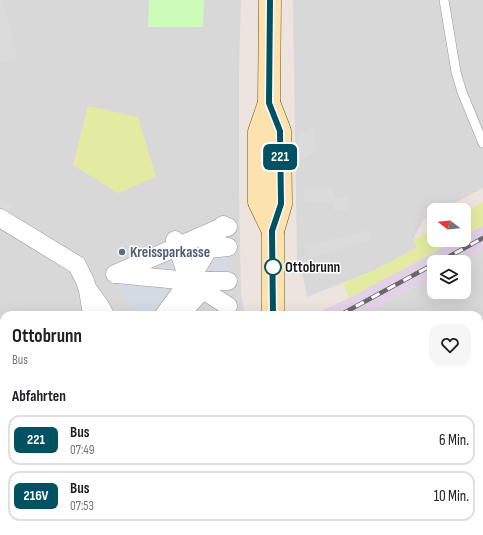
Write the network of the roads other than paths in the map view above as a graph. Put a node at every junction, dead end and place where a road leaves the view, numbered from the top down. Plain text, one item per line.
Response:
1 (270, 0) edge
2 (444, 0) edge
3 (483, 143) edge
4 (0, 218) edge
5 (176, 243) junction
6 (228, 247) dead end
7 (209, 249) junction
8 (88, 290) junction
9 (197, 296) edge
10 (228, 306) dead end
11 (91, 311) edge
12 (103, 311) edge
13 (171, 311) edge
14 (273, 311) edge

1 - 14 street
2 - 3 lane
4 - 8 street
5 - 7 street
5 - 9 street
5 - 9 street
6 - 7 street
7 - 9 street
8 - 11 street
8 - 12 street
9 - 10 street
9 - 13 street

